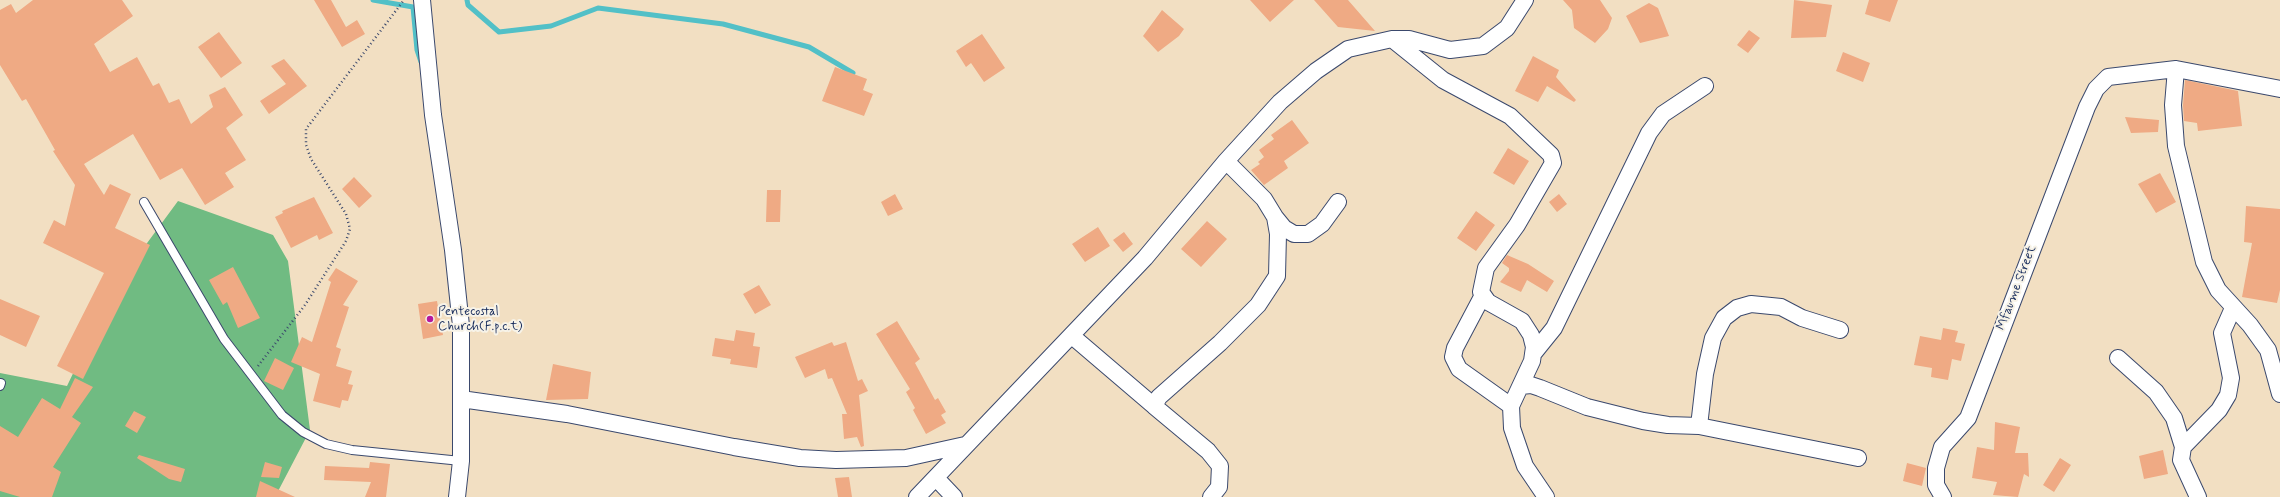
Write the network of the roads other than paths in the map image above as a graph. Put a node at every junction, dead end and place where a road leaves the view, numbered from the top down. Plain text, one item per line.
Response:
1 (422, 0) edge
2 (1525, 0) edge
3 (1392, 39) junction
4 (2176, 68) junction
5 (1705, 86) dead end
6 (2280, 88) edge
7 (1226, 160) junction
8 (144, 202) dead end
9 (1338, 202) dead end
10 (1275, 217) junction
11 (1483, 295) junction
12 (2233, 308) junction
13 (1840, 330) dead end
14 (1072, 336) junction
15 (1533, 354) junction
16 (2118, 358) dead end
17 (1521, 386) junction
18 (2280, 394) edge
19 (461, 399) junction
20 (1154, 406) junction
21 (1511, 406) junction
22 (1699, 426) junction
23 (965, 445) junction
24 (2183, 447) junction
25 (1858, 458) dead end
26 (461, 461) junction
27 (936, 478) junction
28 (457, 497) edge
29 (917, 497) edge
30 (954, 497) edge
31 (1211, 497) edge
32 (1546, 497) edge
33 (1943, 497) edge
34 (2198, 497) edge

1 - 19 street
2 - 3 street
3 - 7 street
3 - 11 street
4 - 6 street
4 - 12 street
4 - 33 street, Mfaume Street
5 - 15 street
7 - 10 street
7 - 14 street
8 - 26 lane
9 - 10 street
10 - 20 street
11 - 15 street
11 - 21 street
12 - 18 street
12 - 24 street
13 - 22 street
14 - 20 street
14 - 23 street
15 - 17 street
16 - 24 street
17 - 21 street
17 - 22 street
19 - 23 street
19 - 26 street
20 - 31 street
21 - 32 street
22 - 25 street
23 - 27 street
24 - 34 street
26 - 28 street
27 - 29 street
27 - 30 street

